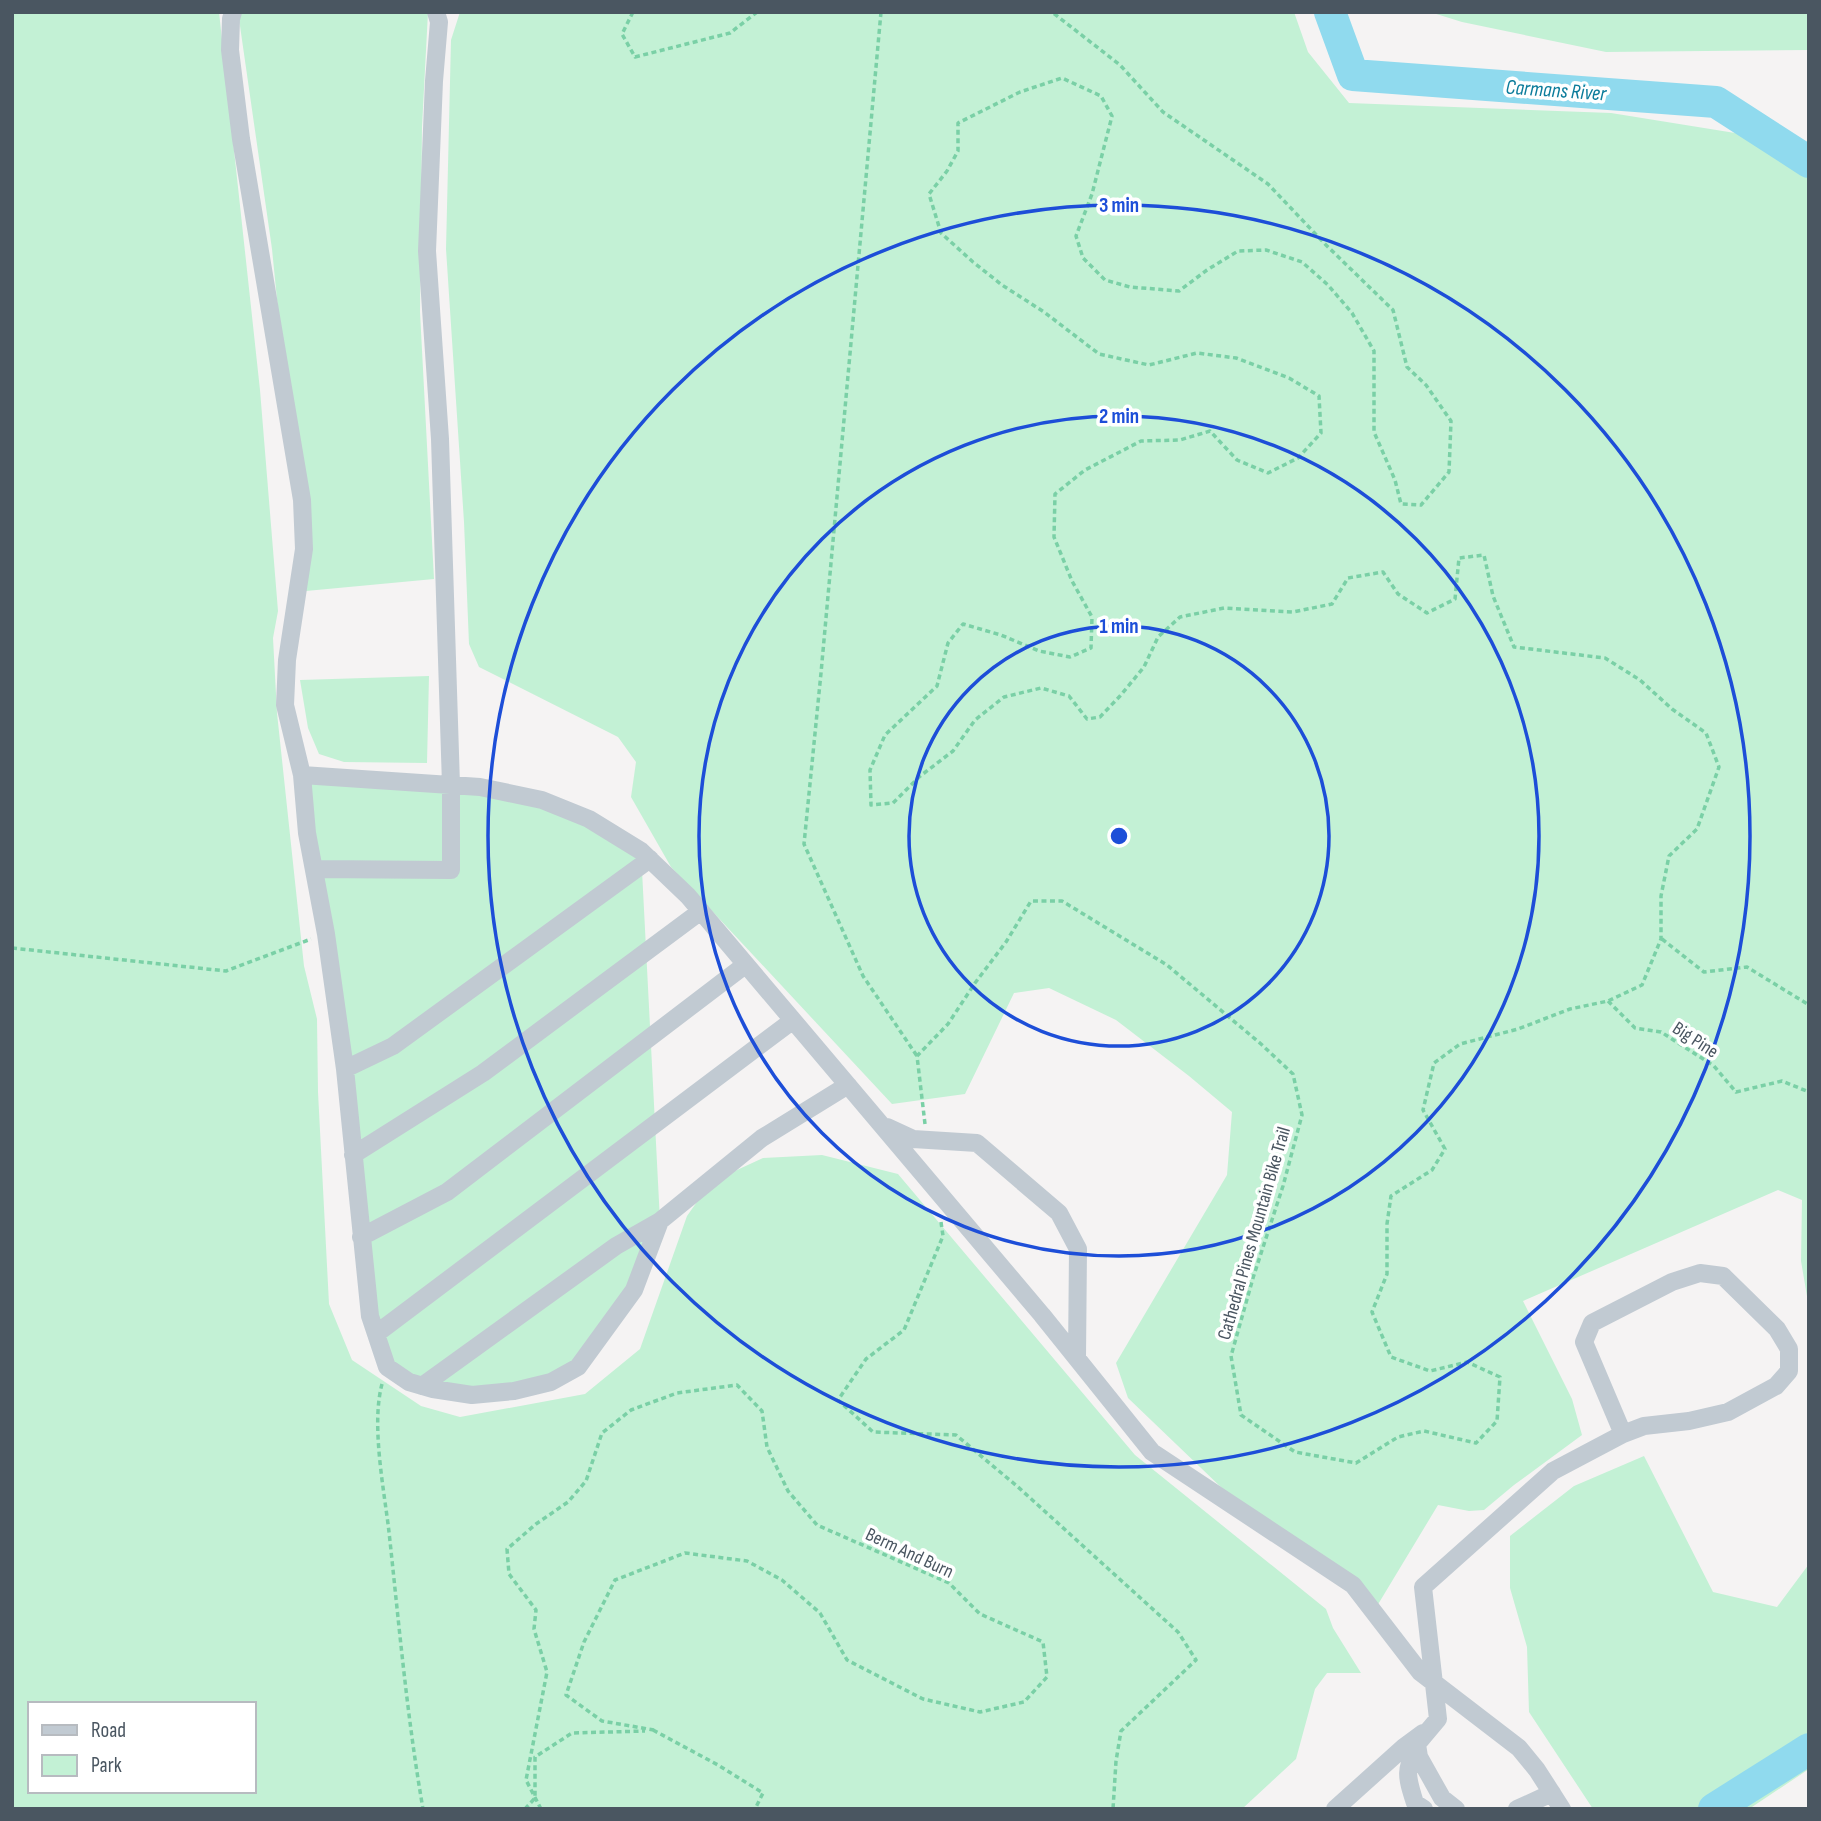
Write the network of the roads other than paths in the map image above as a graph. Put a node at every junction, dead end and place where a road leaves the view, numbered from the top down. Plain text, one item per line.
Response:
1 (233, 12) edge
2 (440, 15) edge
3 (302, 775) junction
4 (451, 785) junction
5 (650, 859) junction
6 (314, 869) junction
7 (701, 911) junction
8 (746, 965) junction
9 (792, 1021) junction
10 (345, 1069) junction
11 (848, 1085) junction
12 (882, 1125) junction
13 (353, 1155) junction
14 (660, 1221) junction
15 (361, 1237) junction
16 (376, 1334) junction
17 (1077, 1358) junction
18 (422, 1386) junction
19 (1623, 1434) junction
20 (1433, 1682) junction
21 (1431, 1727) junction
22 (1417, 1744) junction
23 (1552, 1793) junction
24 (1335, 1809) edge
25 (1424, 1809) edge
26 (1456, 1809) edge
27 (1517, 1809) edge
28 (1562, 1809) edge

1 - 3 lane
2 - 4 lane
3 - 4 lane
3 - 6 lane
4 - 5 lane
4 - 6 lane
5 - 7 lane
5 - 10 lane
6 - 10 lane
7 - 8 lane
7 - 13 lane
8 - 9 lane
8 - 15 lane
9 - 11 lane
9 - 16 lane
10 - 13 lane
11 - 12 lane
11 - 14 lane
12 - 17 lane
12 - 17 lane
13 - 15 lane
14 - 18 lane
14 - 18 lane
15 - 16 lane
16 - 18 lane
17 - 20 lane
19 - 19 lane
19 - 20 lane
20 - 21 lane
20 - 23 lane
21 - 22 lane
21 - 24 lane
22 - 25 lane
22 - 26 lane
23 - 27 lane
23 - 28 lane

